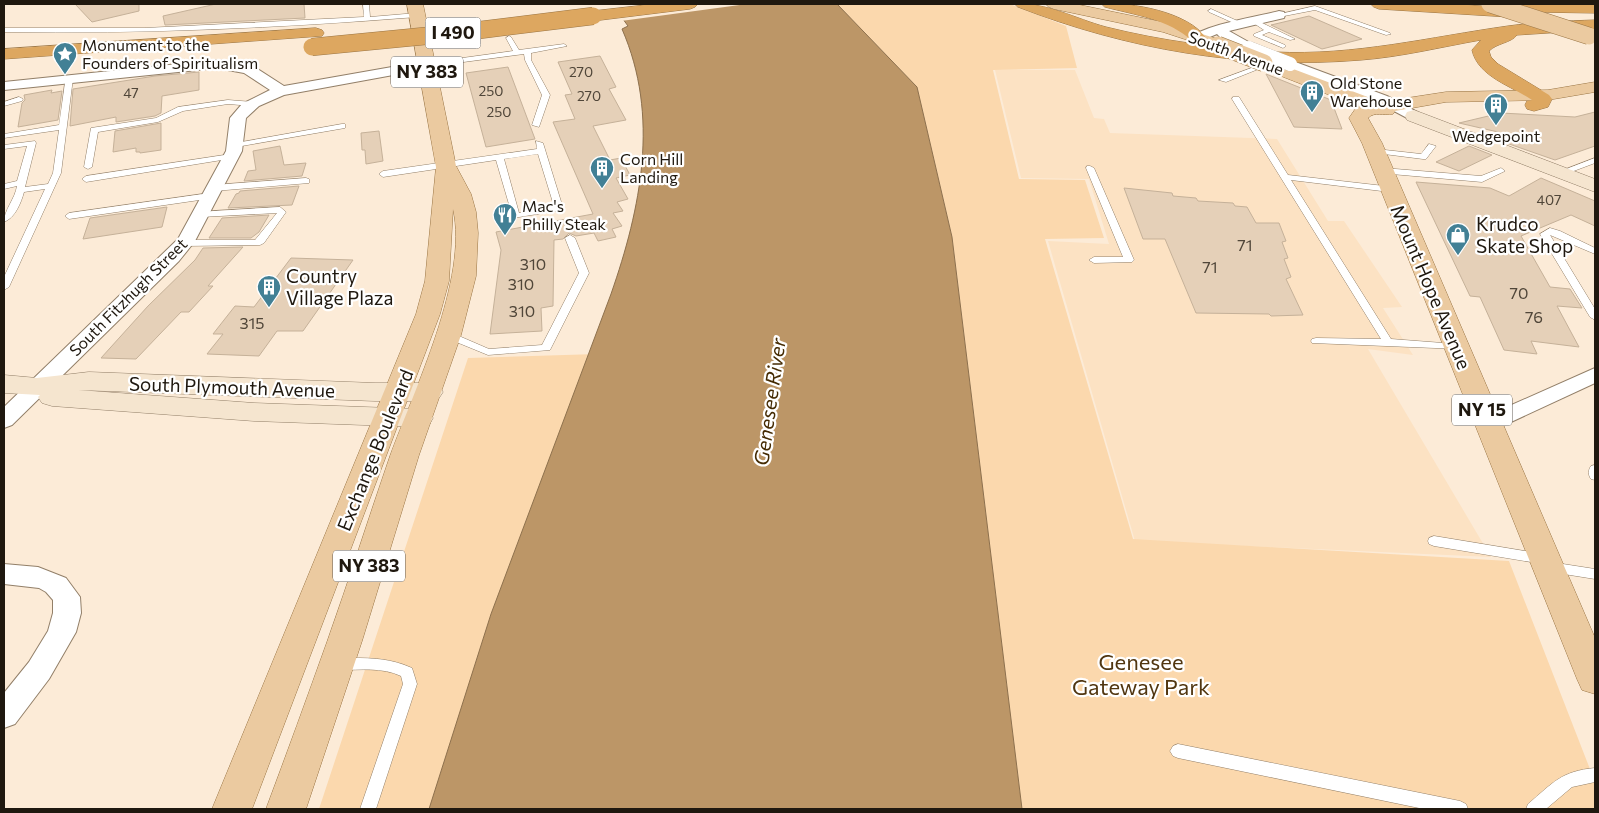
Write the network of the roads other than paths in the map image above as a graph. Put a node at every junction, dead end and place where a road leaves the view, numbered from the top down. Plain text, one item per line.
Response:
1 (366, 4) edge
2 (589, 4) edge
3 (690, 4) edge
4 (1023, 4) edge
5 (1054, 4) edge
6 (1110, 4) edge
7 (1379, 4) edge
8 (1458, 4) edge
9 (1490, 4) edge
10 (1517, 4) edge
11 (416, 9) edge
12 (1595, 9) edge
13 (1211, 12) dead end
14 (1279, 15) joint
15 (1595, 15) edge
16 (367, 19) junction
17 (1254, 21) junction
18 (1240, 24) junction
19 (1567, 26) junction
20 (4, 30) edge
21 (1269, 30) junction
22 (1594, 32) edge
23 (1388, 34) dead end
24 (1219, 37) junction
25 (509, 38) dead end
26 (1198, 38) junction
27 (1292, 39) dead end
28 (314, 40) junction
29 (188, 43) junction
30 (564, 46) dead end
31 (1283, 46) dead end
32 (4, 48) edge
33 (527, 51) junction
34 (517, 52) junction
35 (4, 54) edge
36 (1265, 63) junction
37 (426, 65) junction
38 (4, 68) edge
39 (1223, 80) dead end
40 (4, 86) edge
41 (66, 87) junction
42 (1595, 87) edge
43 (281, 91) junction
44 (1595, 98) edge
45 (19, 99) dead end
46 (1236, 99) dead end
47 (1537, 100) junction
48 (4, 104) edge
49 (253, 104) junction
50 (1387, 106) junction
51 (1414, 116) junction
52 (536, 125) dead end
53 (63, 126) junction
54 (342, 126) dead end
55 (4, 136) edge
56 (1432, 146) dead end
57 (4, 147) edge
58 (234, 151) junction
59 (499, 157) junction
60 (1595, 160) edge
61 (1380, 164) junction
62 (446, 166) junction
63 (88, 167) dead end
64 (1090, 168) dead end
65 (1501, 171) dead end
66 (1560, 173) junction
67 (383, 174) dead end
68 (1285, 177) junction
69 (86, 179) dead end
70 (306, 181) dead end
71 (4, 186) edge
72 (51, 186) junction
73 (1595, 186) edge
74 (21, 187) junction
75 (212, 192) junction
76 (201, 214) junction
77 (69, 216) dead end
78 (4, 219) edge
79 (570, 238) dead end
80 (184, 243) junction
81 (1595, 251) edge
82 (1094, 260) dead end
83 (4, 287) edge
84 (1595, 317) edge
85 (459, 340) junction
86 (1316, 340) dead end
87 (1388, 342) junction
88 (1456, 348) junction
89 (1595, 375) edge
90 (4, 384) edge
91 (36, 387) junction
92 (408, 405) junction
93 (4, 420) edge
94 (1488, 424) junction
95 (1595, 469) edge
96 (1595, 476) edge
97 (1434, 541) dead end
98 (1546, 563) junction
99 (4, 574) edge
100 (1595, 574) edge
101 (336, 664) junction
102 (1595, 679) edge
103 (4, 715) edge
104 (1178, 751) dead end
105 (1595, 776) edge
106 (232, 809) edge
107 (286, 809) edge
108 (368, 809) edge
109 (1460, 809) edge
110 (1534, 809) edge

1 - 16 lane
2 - 28 highway, I 490
3 - 28 highway, I 490, bridge
4 - 19 highway
5 - 26 main road, South Avenue
6 - 26 highway
7 - 15 highway
8 - 12 highway
9 - 22 main road, bridge
10 - 22 main road
11 - 16 lane
11 - 37 main road, Exchange Boulevard / NY 383
13 - 18 lane
14 - 17 street
14 - 23 lane
16 - 20 lane
17 - 18 street
17 - 21 lane
18 - 24 street
19 - 22 highway
19 - 47 highway
21 - 27 lane
21 - 31 lane
24 - 26 main road, South Avenue
24 - 36 main road, South Avenue, bridge
24 - 50 street, South Avenue, bridge
25 - 34 lane
28 - 29 highway, I 490
28 - 38 highway, I 490
29 - 32 highway
29 - 35 highway, I 490
30 - 33 lane
33 - 34 lane
33 - 52 lane
34 - 37 lane
36 - 39 lane
36 - 50 main road, South Avenue
37 - 43 street, South Fitzhugh Street
37 - 62 main road, Exchange Boulevard / NY 383
40 - 41 street
41 - 43 street
41 - 53 lane
42 - 47 main road
43 - 49 street, South Fitzhugh Street
44 - 47 main road
45 - 48 lane
46 - 68 lane
47 - 50 main road
47 - 51 main road
49 - 58 street, South Fitzhugh Street
49 - 63 lane
50 - 51 main road, South Avenue
50 - 61 main road, Mount Hope Avenue / NY 15
51 - 61 main road
51 - 66 main road, South Avenue
53 - 55 lane
53 - 72 lane
54 - 58 lane
56 - 61 lane
57 - 74 lane
58 - 69 lane
58 - 75 street, South Fitzhugh Street
59 - 59 lane
59 - 62 lane
60 - 66 lane
61 - 65 lane
61 - 68 lane
61 - 88 main road, Mount Hope Avenue / NY 15
62 - 67 lane
62 - 85 main road, Exchange Boulevard / NY 383
62 - 92 main road, Exchange Boulevard / NY 383
64 - 82 lane
66 - 73 main road, South Avenue
68 - 87 lane
70 - 75 lane
71 - 74 lane
72 - 74 lane
72 - 83 lane
74 - 78 lane
75 - 76 street, South Fitzhugh Street
75 - 77 lane
76 - 80 street, South Fitzhugh Street
76 - 80 lane
79 - 85 lane
80 - 91 street, South Fitzhugh Street
81 - 84 lane
85 - 92 main road, Exchange Boulevard / NY 383
86 - 87 lane
87 - 88 lane
88 - 94 main road, Mount Hope Avenue / NY 15
89 - 94 street
90 - 91 main road, South Plymouth Avenue
91 - 92 main road, South Plymouth Avenue
91 - 93 street, South Fitzhugh Street
92 - 101 main road, Exchange Boulevard / NY 383
92 - 106 main road, Exchange Boulevard / NY 383
94 - 98 main road, Mount Hope Avenue / NY 15
95 - 96 lane
97 - 98 lane
98 - 100 lane
98 - 102 main road, Mount Hope Avenue / NY 15
99 - 103 street
101 - 107 main road, Exchange Boulevard / NY 383
101 - 108 lane
104 - 109 lane
105 - 110 lane

